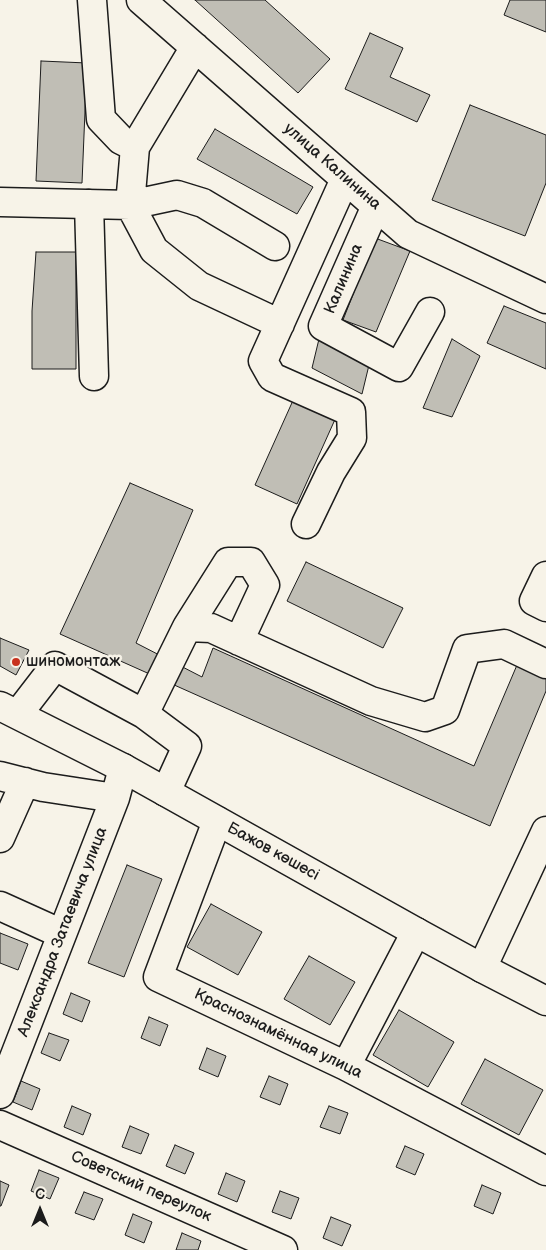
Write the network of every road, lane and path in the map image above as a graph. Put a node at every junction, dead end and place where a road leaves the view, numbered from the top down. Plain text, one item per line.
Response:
1 (92, 0) edge
2 (141, 0) edge
3 (195, 47) junction
4 (134, 147) junction
5 (345, 179) junction
6 (0, 202) edge
7 (89, 204) junction
8 (130, 206) junction
9 (376, 206) junction
10 (275, 246) dead end
11 (546, 299) edge
12 (430, 312) dead end
13 (280, 324) junction
14 (94, 376) dead end
15 (306, 524) dead end
16 (546, 576) edge
17 (546, 607) edge
18 (187, 627) junction
19 (239, 641) junction
20 (546, 664) edge
21 (9, 710) edge
22 (144, 714) junction
23 (124, 768) junction
24 (12, 779) edge
25 (166, 792) junction
26 (115, 798) junction
27 (217, 821) junction
28 (546, 831) edge
29 (0, 838) edge
30 (0, 906) edge
31 (416, 932) junction
32 (62, 934) junction
33 (482, 968) junction
34 (546, 1001) edge
35 (346, 1066) junction
36 (0, 1094) edge
37 (0, 1125) edge
38 (546, 1171) edge
39 (283, 1250) edge

1 - 4 street
2 - 3 street, улица Калинина
3 - 4 street
3 - 5 street, улица Калинина
4 - 8 street
5 - 9 street, улица Калинина
5 - 13 street
6 - 7 street
7 - 8 street
7 - 14 street
8 - 10 street
8 - 13 street
9 - 11 street, улица Калинина
9 - 12 street, Калинина
13 - 15 street
16 - 17 street
18 - 19 street
18 - 19 street
18 - 22 street
19 - 20 street
21 - 22 street
21 - 23 street, Бажов көшесі
22 - 25 street
23 - 25 street, Бажов көшесі
23 - 26 street, Александра Затаевича улица
24 - 26 street
24 - 29 street
25 - 27 street, Бажов көшесі
26 - 32 street, Александра Затаевича улица
27 - 31 street, Бажов көшесі
27 - 35 street, Краснознамённая улица
28 - 33 street
30 - 32 street
31 - 33 street, Бажов көшесі
31 - 35 street
32 - 36 street, Александра Затаевича улица
33 - 34 street, Бажов көшесі
35 - 38 street, Краснознамённая улица
37 - 39 street, Советский переулок

